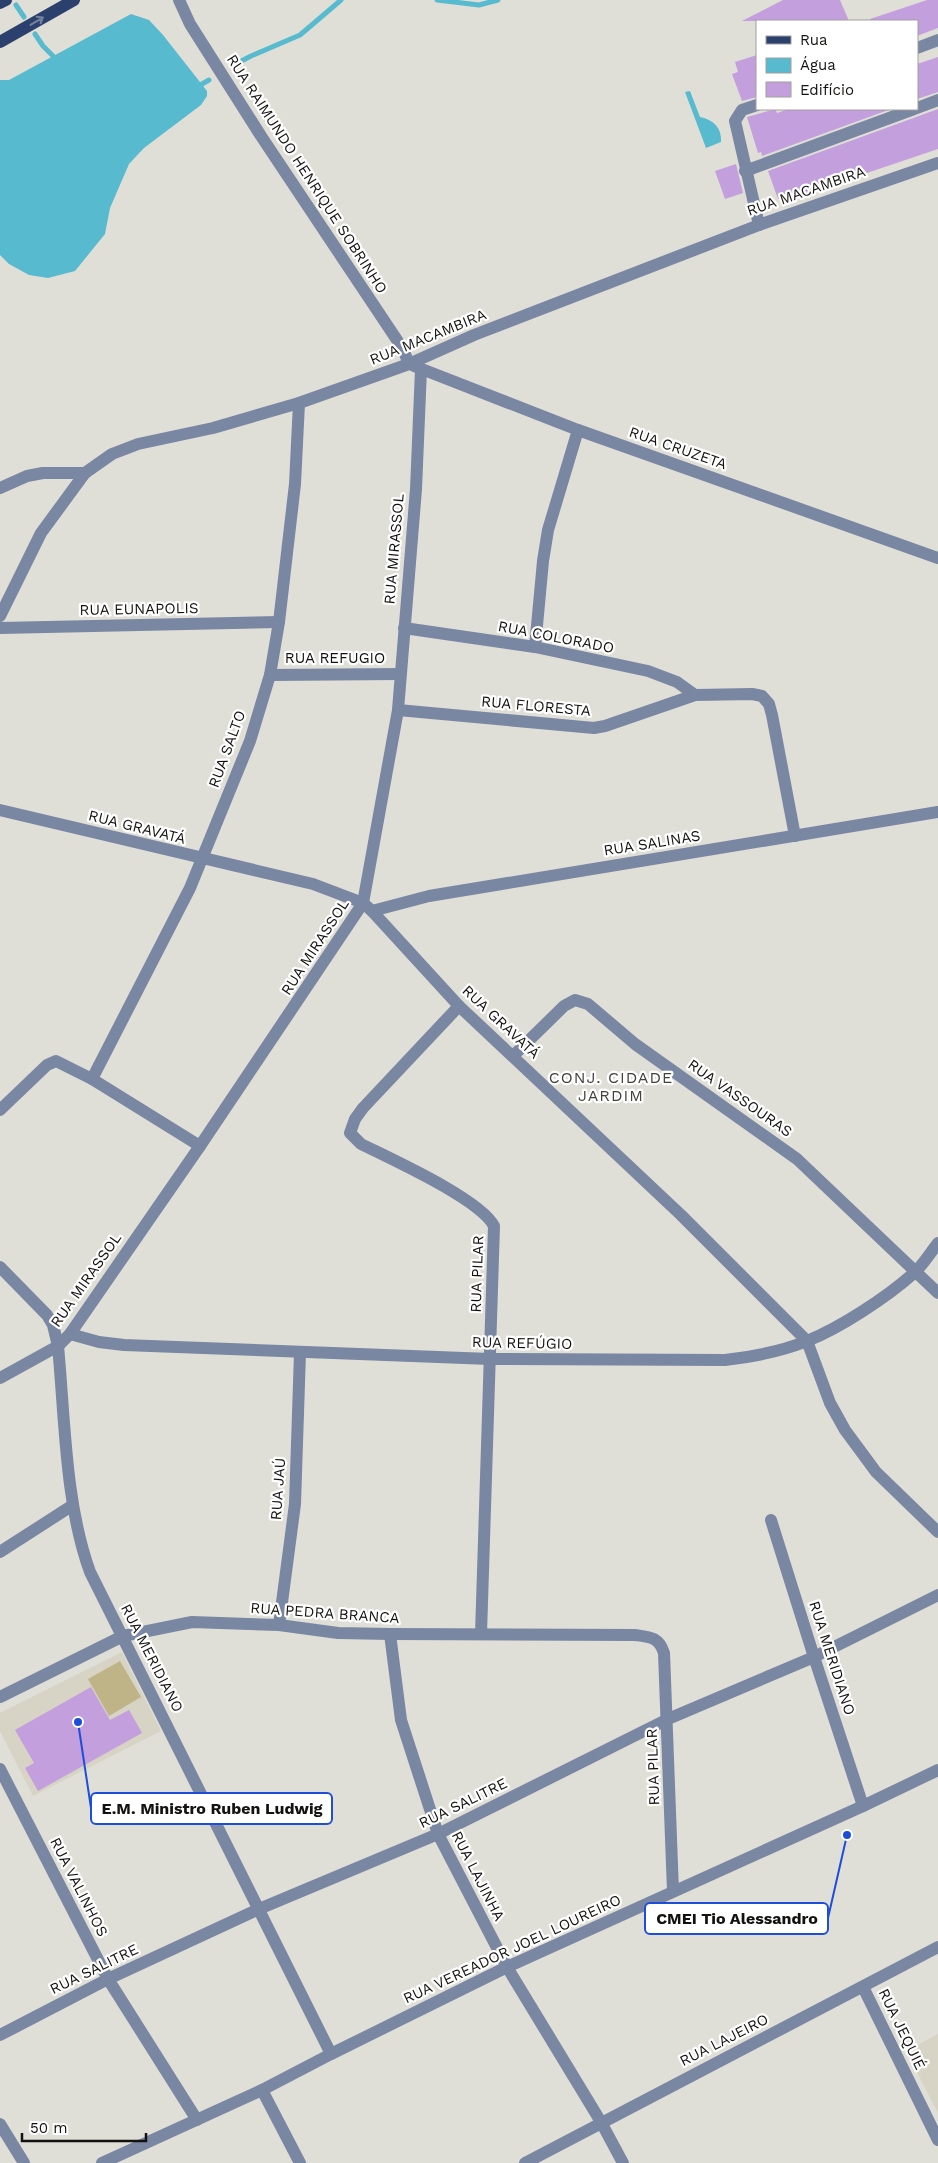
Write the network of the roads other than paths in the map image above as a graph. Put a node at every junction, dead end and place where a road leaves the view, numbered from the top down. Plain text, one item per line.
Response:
1 (6, 0) edge
2 (74, 0) edge
3 (179, 0) edge
4 (0, 3) edge
5 (938, 40) edge
6 (0, 42) edge
7 (918, 48) edge
8 (938, 100) edge
9 (756, 104) edge
10 (918, 107) edge
11 (910, 110) edge
12 (938, 163) edge
13 (745, 171) junction
14 (759, 225) junction
15 (415, 366) junction
16 (299, 403) junction
17 (578, 430) junction
18 (85, 473) junction
19 (0, 488) edge
20 (938, 558) edge
21 (0, 616) edge
22 (279, 622) junction
23 (0, 628) edge
24 (404, 628) junction
25 (535, 647) junction
26 (400, 674) junction
27 (270, 675) junction
28 (695, 696) junction
29 (398, 710) junction
30 (0, 810) edge
31 (938, 812) edge
32 (795, 836) junction
33 (202, 859) junction
34 (367, 907) junction
35 (459, 1006) junction
36 (513, 1056) junction
37 (92, 1079) junction
38 (0, 1110) edge
39 (200, 1146) junction
40 (938, 1243) edge
41 (0, 1267) edge
42 (915, 1272) junction
43 (938, 1293) edge
44 (70, 1334) junction
45 (807, 1341) junction
46 (58, 1346) junction
47 (300, 1353) junction
48 (490, 1359) junction
49 (0, 1378) edge
50 (73, 1505) junction
51 (771, 1520) dead end
52 (938, 1532) edge
53 (0, 1552) edge
54 (938, 1595) edge
55 (279, 1625) junction
56 (390, 1634) junction
57 (481, 1634) junction
58 (122, 1636) junction
59 (660, 1643) joint
60 (814, 1657) junction
61 (0, 1697) edge
62 (668, 1719) junction
63 (0, 1769) edge
64 (938, 1770) edge
65 (863, 1806) junction
66 (438, 1834) junction
67 (673, 1891) junction
68 (259, 1909) junction
69 (938, 1947) edge
70 (507, 1968) junction
71 (108, 1978) junction
72 (863, 1986) junction
73 (0, 2035) edge
74 (331, 2054) junction
75 (262, 2090) junction
76 (197, 2120) junction
77 (601, 2122) junction
78 (0, 2124) edge
79 (938, 2140) edge
80 (24, 2163) edge
81 (102, 2163) edge
82 (300, 2163) edge
83 (525, 2163) edge
84 (623, 2163) edge

1 - 4 main road
6 -> 2 main road
3 - 15 street, RUA RAIMUNDO HENRIQUE SOBRINHO
5 - 7 street
8 - 10 street
9 - 13 street
11 - 13 street
12 - 14 street, RUA MACAMBIRA
13 - 14 street
14 - 15 street, RUA MACAMBIRA
15 - 16 street, RUA MACAMBIRA
15 - 17 street, RUA CRUZETA
15 - 24 street, RUA MIRASSOL
16 - 18 street, RUA MACAMBIRA
16 - 22 street, RUA SALTO
17 - 20 street, RUA CRUZETA
17 - 25 street
18 - 19 street
18 - 21 street, RUA MACAMBIRA
22 - 23 street, RUA EUNAPOLIS
22 - 27 street, RUA SALTO
24 - 25 street, RUA COLORADO
24 - 26 street, RUA MIRASSOL
25 - 28 street, RUA COLORADO
26 - 27 street, RUA REFUGIO
26 - 29 street, RUA MIRASSOL
27 - 33 street, RUA SALTO
28 - 29 street, RUA FLORESTA
28 - 32 street, RUA FLORESTA
29 - 34 street, RUA MIRASSOL
30 - 33 street, RUA GRAVATÁ
31 - 32 street, RUA SALINAS
32 - 34 street, RUA SALINAS
33 - 34 street, RUA GRAVATÁ
33 - 37 street, RUA SALTO
34 - 35 street, RUA GRAVATÁ
34 - 39 street, RUA MIRASSOL
35 - 36 street, RUA GRAVATÁ
35 - 48 street, RUA PILAR
36 - 42 street, RUA VASSOURAS
36 - 45 street, RUA GRAVATÁ
37 - 38 street
37 - 39 street
39 - 44 street, RUA MIRASSOL
40 - 42 street, RUA REFÚGIO
41 - 46 street, RUA MERIDIANO
42 - 43 street, RUA VASSOURAS
42 - 45 street, RUA REFÚGIO
44 - 46 street, RUA MIRASSOL
44 - 47 street, RUA REFÚGIO
45 - 48 street, RUA REFÚGIO
45 - 52 street, RUA GRAVATÁ
46 - 49 street, RUA MIRASSOL
46 - 50 street, RUA MERIDIANO
47 - 48 street, RUA REFÚGIO
47 - 55 street, RUA JAÚ
48 - 57 street, RUA PILAR
50 - 53 street
50 - 58 street, RUA MERIDIANO
51 - 60 street, RUA MERIDIANO
54 - 60 street, RUA SALITRE
55 - 56 street, RUA PEDRA BRANCA
55 - 58 street, RUA PEDRA BRANCA
56 - 57 street, RUA PEDRA BRANCA
56 - 66 street, RUA LAJINHA
57 - 59 street, RUA PEDRA BRANCA
58 - 61 street, RUA PEDRA BRANCA
58 - 68 street, RUA MERIDIANO
59 - 62 street, RUA PILAR
60 - 62 street, RUA SALITRE
60 - 65 street, RUA MERIDIANO
62 - 66 street, RUA SALITRE
62 - 67 street, RUA PILAR
63 - 71 street, RUA VALINHOS
64 - 65 street, RUA VEREADOR JOEL LOUREIRO
65 - 67 street, RUA VEREADOR JOEL LOUREIRO
66 - 68 street, RUA SALITRE
66 - 70 street, RUA LAJINHA
67 - 70 street, RUA VEREADOR JOEL LOUREIRO
68 - 71 street, RUA SALITRE
68 - 74 street, RUA MERIDIANO
69 - 72 street, RUA LAJEIRO
70 - 74 street, RUA VEREADOR JOEL LOUREIRO
70 - 77 street, RUA LAJINHA
71 - 73 street, RUA SALITRE
71 - 76 street, RUA VALINHOS
72 - 77 street, RUA LAJEIRO
72 - 79 street, RUA JEQUIÉ
74 - 75 street, RUA VEREADOR JOEL LOUREIRO
75 - 76 street, RUA VEREADOR JOEL LOUREIRO
75 - 82 street
76 - 81 street, RUA VEREADOR JOEL LOUREIRO
77 - 83 street, RUA LAJEIRO
77 - 84 street, RUA LAJINHA
78 - 80 street

